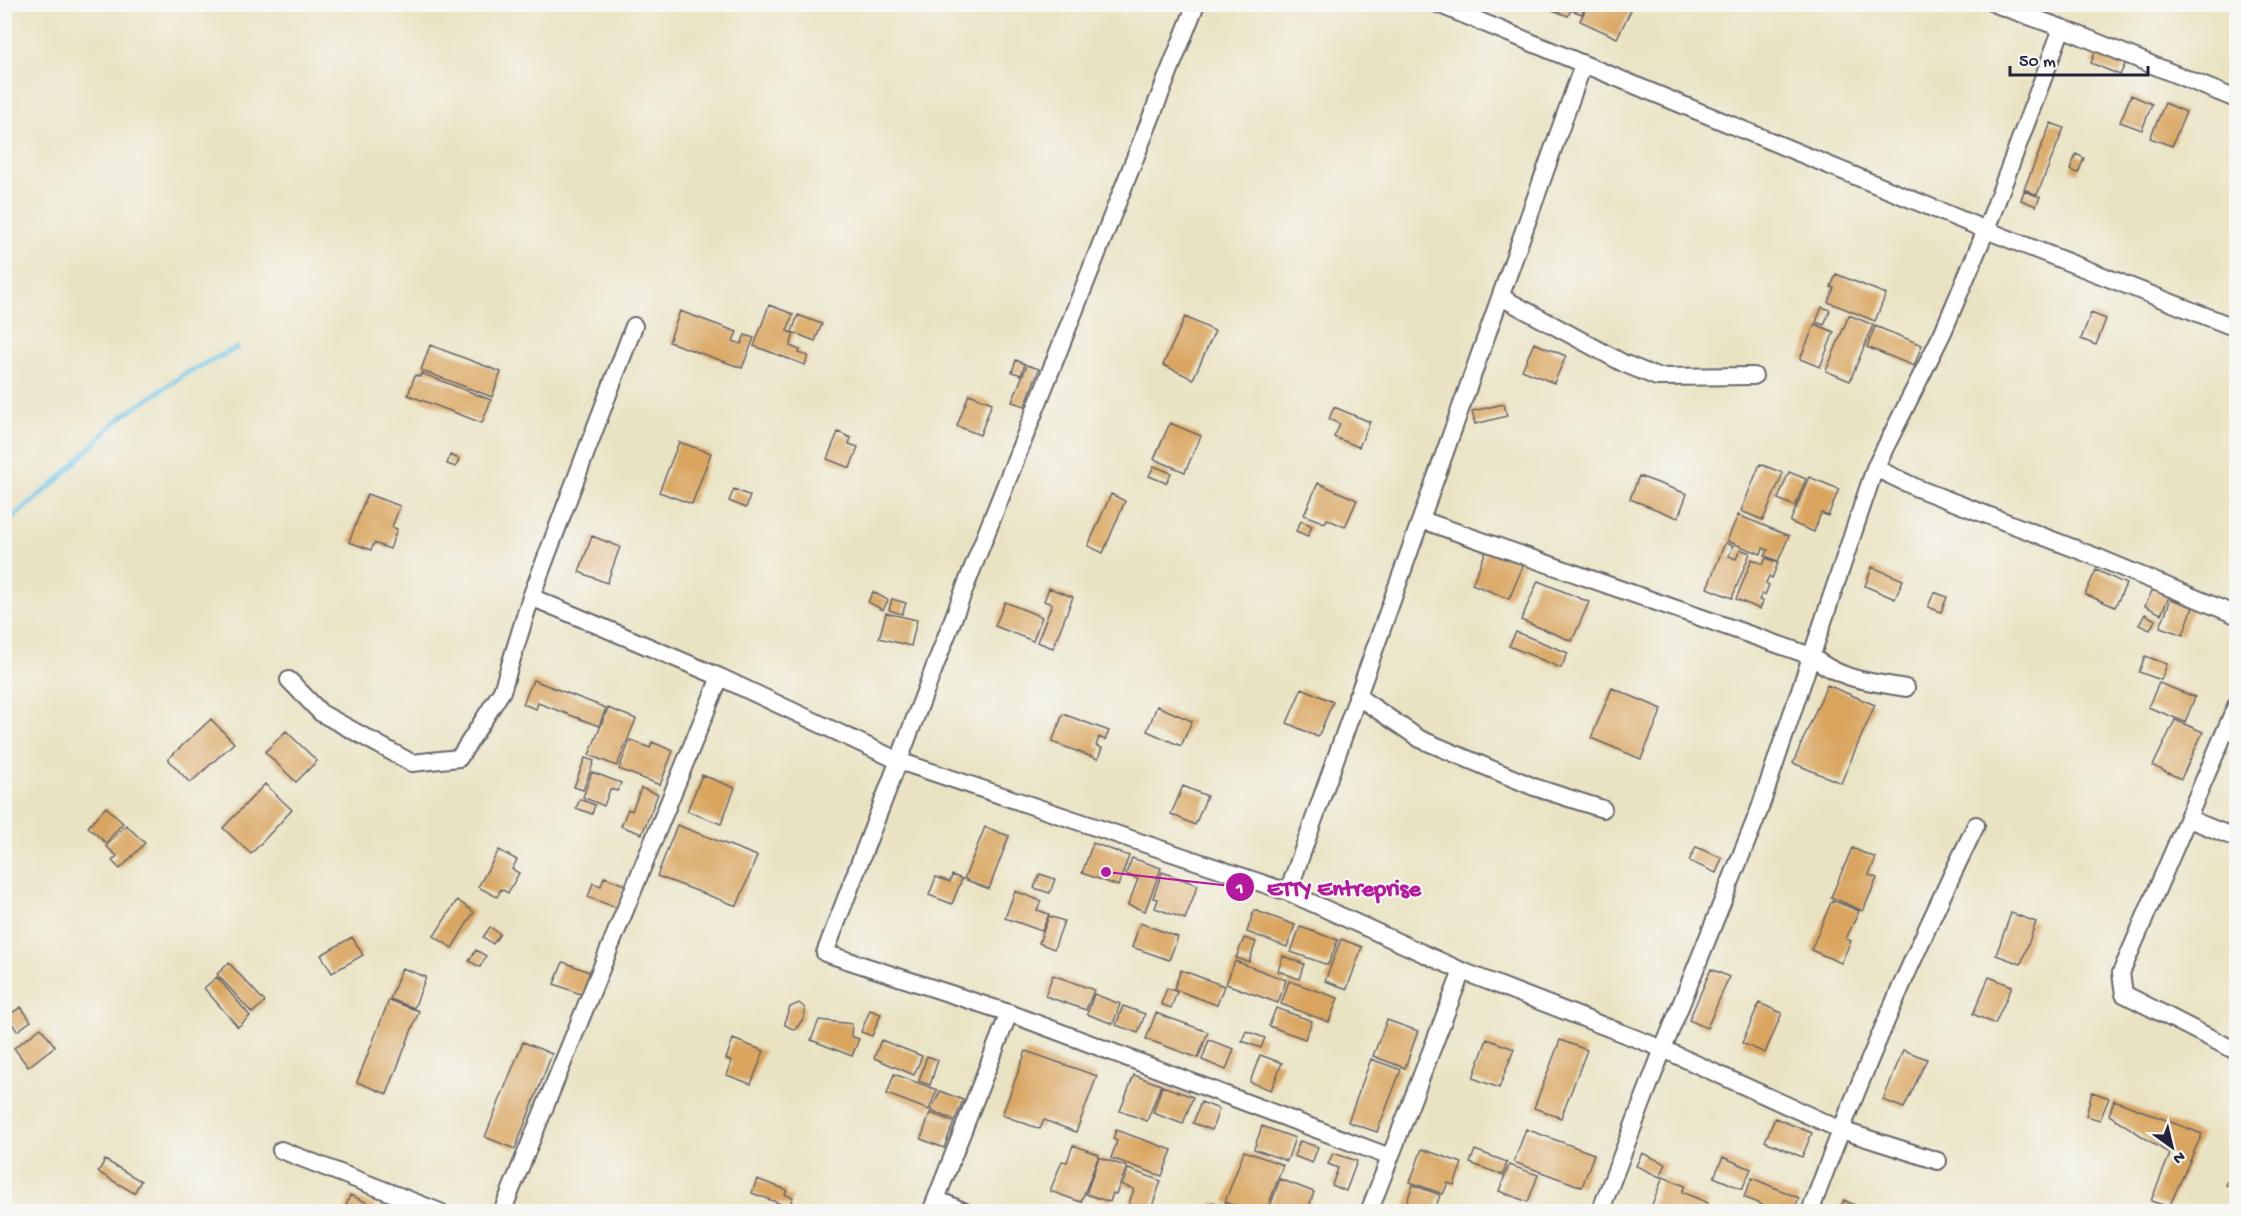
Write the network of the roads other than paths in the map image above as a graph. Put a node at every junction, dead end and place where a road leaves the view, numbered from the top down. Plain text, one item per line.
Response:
1 (1196, 4) edge
2 (1438, 4) edge
3 (1995, 4) edge
4 (2062, 28) junction
5 (1583, 65) junction
6 (2236, 99) edge
7 (1986, 230) junction
8 (1501, 297) junction
9 (634, 326) dead end
10 (2236, 328) edge
11 (1754, 376) dead end
12 (1875, 468) junction
13 (1422, 520) junction
14 (531, 597) junction
15 (2236, 615) edge
16 (1811, 656) junction
17 (720, 677) junction
18 (289, 680) dead end
19 (1906, 688) dead end
20 (1357, 696) junction
21 (2236, 706) edge
22 (899, 761) junction
23 (1603, 809) dead end
24 (2189, 819) junction
25 (1976, 825) dead end
26 (2236, 838) edge
27 (1287, 892) junction
28 (1462, 970) junction
29 (1009, 1014) junction
30 (1663, 1048) junction
31 (2236, 1051) edge
32 (1841, 1130) junction
33 (281, 1150) dead end
34 (1390, 1157) junction
35 (1938, 1161) dead end
36 (934, 1205) edge
37 (440, 1212) edge
38 (502, 1212) edge
39 (965, 1212) edge
40 (1369, 1212) edge
41 (1600, 1212) edge
42 (1810, 1212) edge

1 - 22 street
2 - 5 street
3 - 4 street
4 - 6 street
4 - 7 street
5 - 7 street
5 - 8 street
7 - 10 street
7 - 12 street
8 - 11 street
8 - 13 street
9 - 14 street
12 - 15 street
12 - 16 street
13 - 16 street
13 - 20 street
14 - 17 street
14 - 18 street
16 - 19 street
16 - 30 street
17 - 22 street
17 - 38 street
20 - 23 street
20 - 27 street
21 - 24 street
22 - 27 street
22 - 29 street
24 - 26 street
24 - 31 street
25 - 32 street
27 - 28 street
28 - 30 street
28 - 34 street
29 - 34 street
29 - 36 street
30 - 32 street
30 - 41 street
32 - 35 street
32 - 42 street
33 - 37 street
34 - 40 street
36 - 39 street

